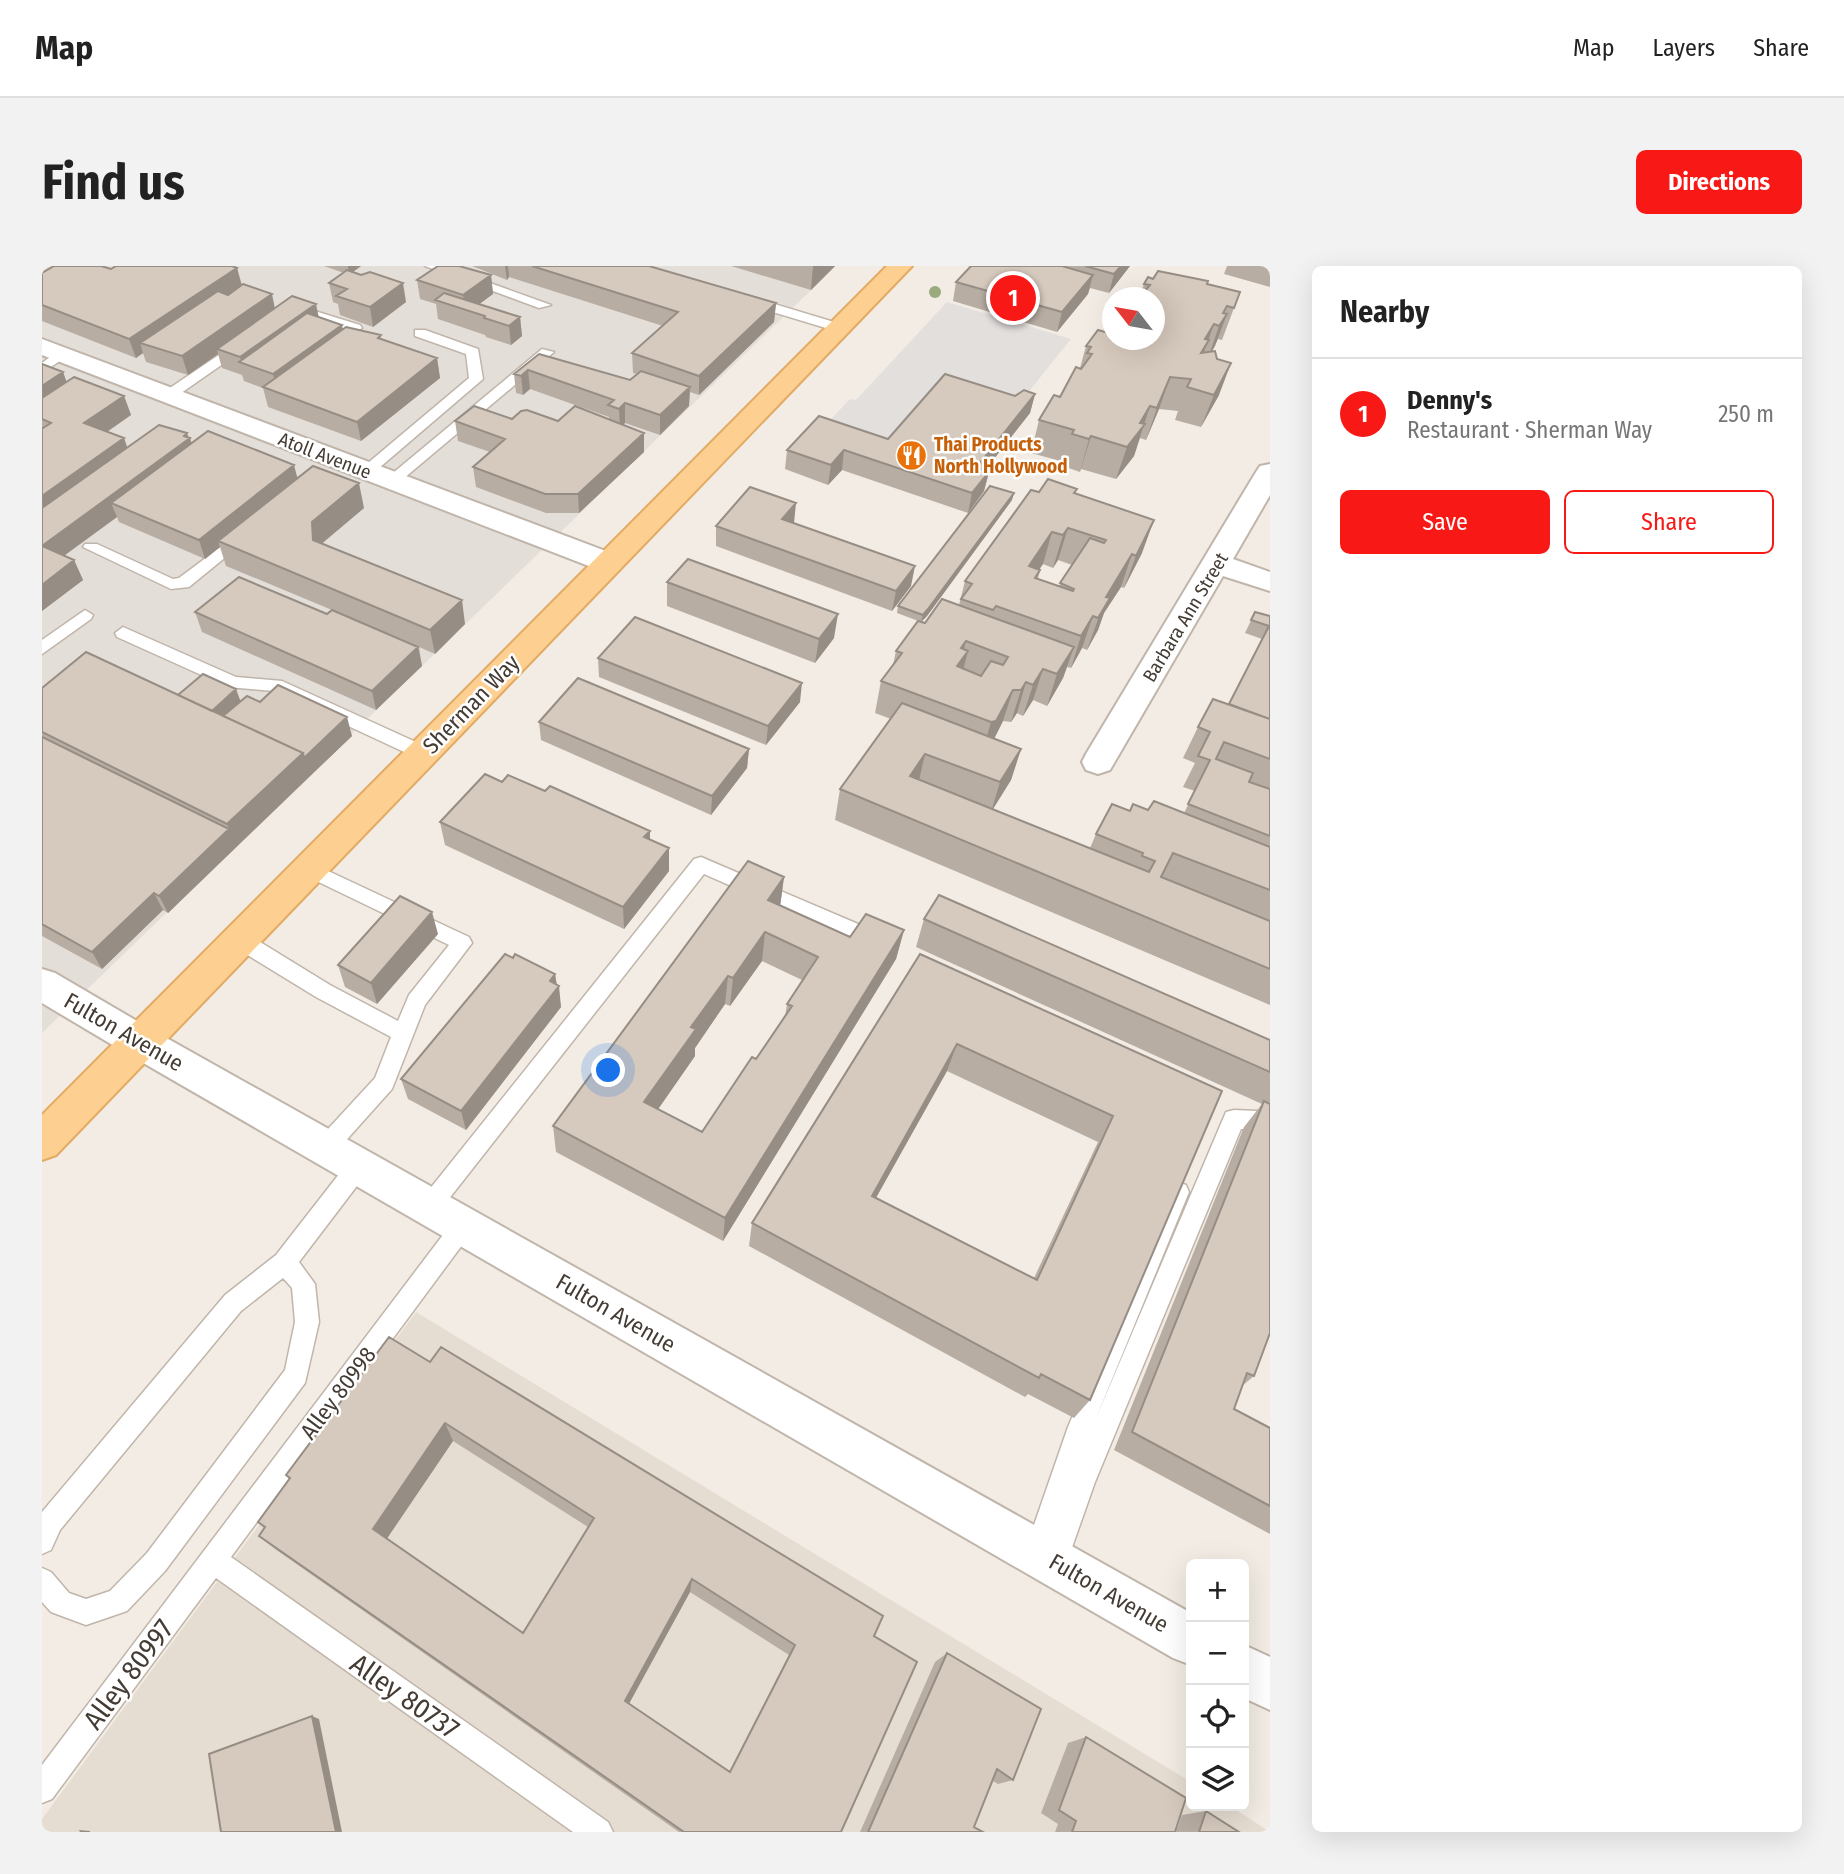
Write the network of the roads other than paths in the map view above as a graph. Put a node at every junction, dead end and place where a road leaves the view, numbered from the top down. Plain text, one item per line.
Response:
1 (431, 266) edge
2 (900, 266) edge
3 (737, 297) edge
4 (544, 305) dead end
5 (281, 320) edge
6 (355, 328) edge
7 (839, 328) junction
8 (420, 333) dead end
9 (258, 335) edge
10 (547, 352) dead end
11 (49, 356) edge
12 (170, 395) junction
13 (367, 471) junction
14 (1270, 472) edge
15 (392, 481) junction
16 (257, 524) edge
17 (91, 547) dead end
18 (609, 563) junction
19 (1217, 564) junction
20 (1270, 582) edge
21 (85, 615) dead end
22 (123, 633) dead end
23 (42, 648) edge
24 (423, 753) junction
25 (1098, 762) dead end
26 (309, 869) junction
27 (852, 930) edge
28 (240, 940) junction
29 (42, 984) edge
30 (402, 1033) junction
31 (140, 1042) junction
32 (1270, 1126) edge
33 (42, 1142) edge
34 (342, 1158) junction
35 (1186, 1173) edge
36 (446, 1217) junction
37 (284, 1263) junction
38 (42, 1541) edge
39 (1046, 1556) junction
40 (213, 1560) junction
41 (42, 1581) edge
42 (1186, 1637) edge
43 (1249, 1673) edge
44 (1270, 1685) edge
45 (42, 1789) edge
46 (598, 1832) edge

1 - 4 lane
2 - 7 main road, Sherman Way
3 - 7 lane
5 - 6 lane
7 - 18 main road, Sherman Way
8 - 13 lane
9 - 12 lane
10 - 15 lane
11 - 12 street, Atoll Avenue
12 - 13 street, Atoll Avenue
13 - 15 street, Atoll Avenue
14 - 19 street, Barbara Ann Street
15 - 18 street, Atoll Avenue
16 - 17 lane
18 - 24 main road, Sherman Way
19 - 20 street
19 - 25 street, Barbara Ann Street
21 - 23 lane
22 - 24 lane
24 - 26 main road, Sherman Way
26 - 28 main road, Sherman Way
26 - 30 lane
27 - 36 lane, Alley 80998
28 - 30 lane
28 - 31 main road, Sherman Way
29 - 31 street, Fulton Avenue
30 - 34 lane
31 - 33 main road, Sherman Way
31 - 34 street, Fulton Avenue
32 - 39 lane
34 - 36 street, Fulton Avenue
34 - 37 lane
35 - 39 lane
36 - 39 street, Fulton Avenue
36 - 40 lane, Alley 80998
37 - 38 lane
37 - 41 lane
39 - 42 street, Fulton Avenue
40 - 45 lane, Alley 80997
40 - 46 lane, Alley 80737
43 - 44 street

